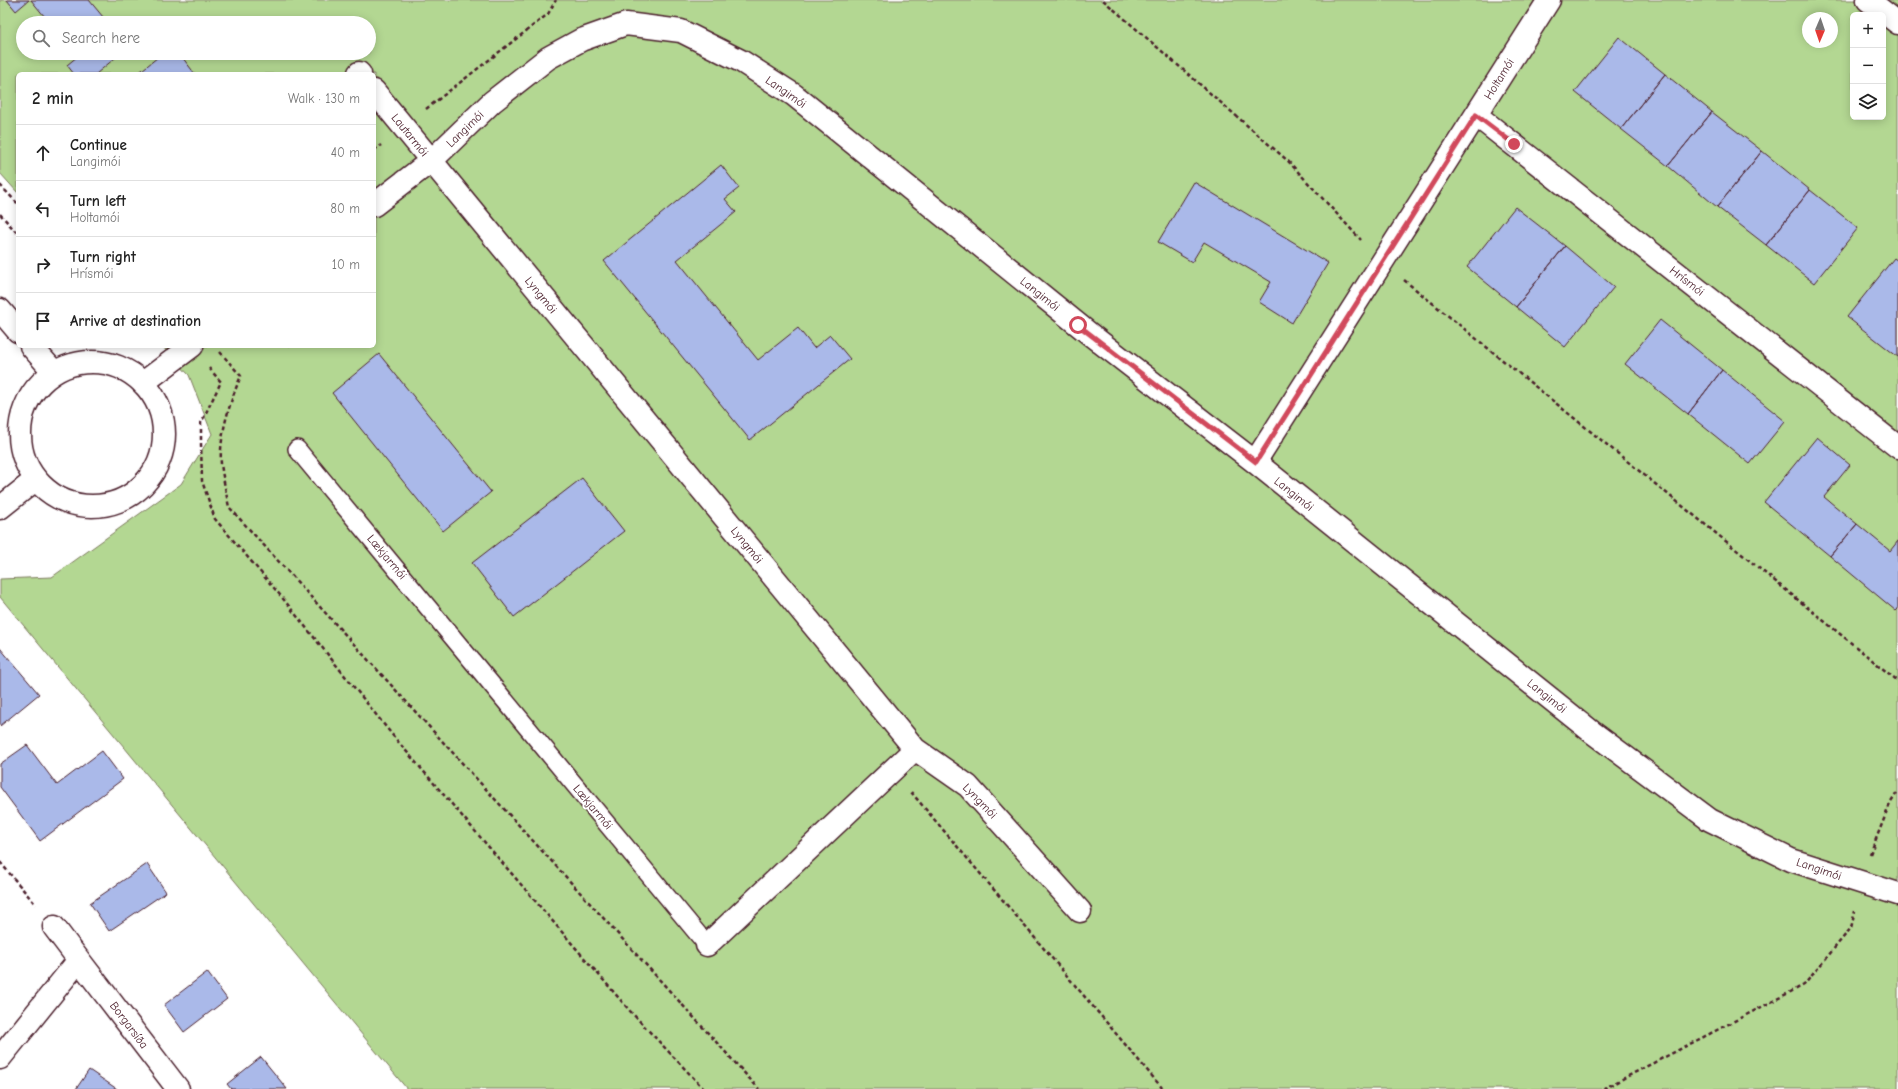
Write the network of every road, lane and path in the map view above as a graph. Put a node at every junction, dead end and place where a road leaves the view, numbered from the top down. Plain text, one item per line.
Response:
1 (556, 0) edge
2 (1103, 0) edge
3 (1548, 0) edge
4 (1868, 0) edge
5 (1898, 23) edge
6 (376, 93) edge
7 (1476, 115) junction
8 (404, 127) junction
9 (376, 148) edge
10 (431, 161) junction
11 (0, 185) edge
12 (16, 202) edge
13 (376, 203) edge
14 (0, 214) edge
15 (16, 232) edge
16 (1382, 263) junction
17 (0, 310) edge
18 (16, 328) edge
19 (33, 348) edge
20 (189, 348) edge
21 (194, 348) edge
22 (219, 351) dead end
23 (54, 372) junction
24 (143, 383) junction
25 (1898, 447) edge
26 (297, 449) dead end
27 (1256, 462) junction
28 (35, 480) junction
29 (0, 508) edge
30 (1898, 680) edge
31 (915, 749) junction
32 (892, 770) junction
33 (1898, 791) edge
34 (0, 862) edge
35 (1862, 883) junction
36 (1898, 894) edge
37 (1080, 911) dead end
38 (54, 927) joint
39 (708, 945) joint
40 (80, 960) junction
41 (0, 1058) edge
42 (178, 1089) edge
43 (704, 1089) edge
44 (758, 1089) edge
45 (1163, 1089) edge
46 (1603, 1089) edge

1 - 8 path
2 - 16 path
3 - 7 street, Holtamói
4 - 5 street
6 - 8 street, Lautarmói
7 - 16 street, Holtamói
7 - 25 street, Hrísmói
8 - 9 path
8 - 10 street, Lautarmói
10 - 13 street, Langimói
10 - 27 street, Langimói
10 - 31 street, Lyngmói
11 - 12 path
14 - 15 path
16 - 27 street, Holtamói
16 - 30 path
17 - 18 street
19 - 23 street
20 - 24 street
21 - 43 path
22 - 44 path
23 - 24 street
23 - 28 street
24 - 28 street
26 - 39 lane, Lækjarmói
27 - 35 street, Langimói
28 - 29 street
31 - 32 street, Lækjarmói
31 - 37 street, Lyngmói
32 - 39 street, Lækjarmói
32 - 45 path
33 - 35 path
34 - 38 path
35 - 36 street, Langimói
35 - 46 path
38 - 40 street, Borgarsíða
40 - 41 street
40 - 42 street, Borgarsíða

